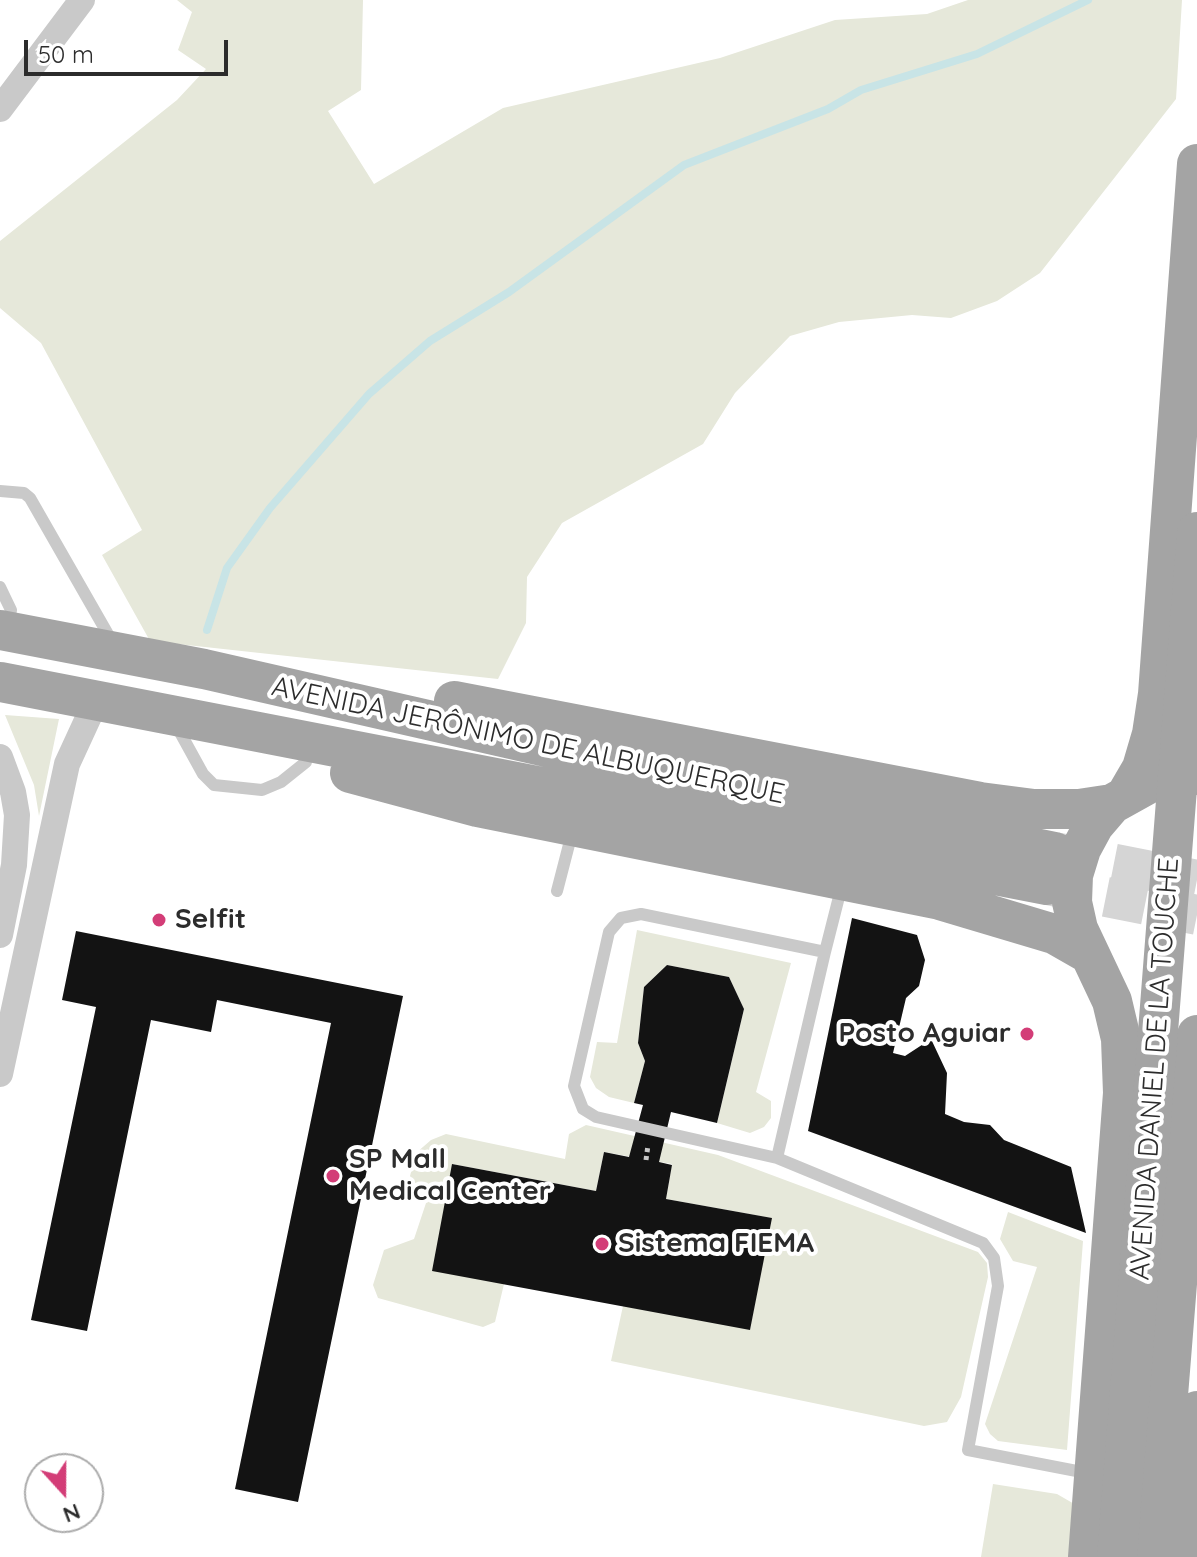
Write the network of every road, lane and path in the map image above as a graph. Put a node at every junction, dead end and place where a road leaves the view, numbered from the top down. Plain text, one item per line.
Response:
1 (82, 0) edge
2 (0, 109) edge
3 (1197, 164) edge
4 (0, 491) edge
5 (1197, 532) edge
6 (0, 587) edge
7 (4, 630) edge
8 (118, 653) junction
9 (204, 669) junction
10 (0, 682) edge
11 (96, 701) junction
12 (0, 757) edge
13 (1197, 775) edge
14 (1120, 798) junction
15 (573, 826) junction
16 (843, 881) junction
17 (557, 891) dead end
18 (0, 935) edge
19 (825, 952) junction
20 (1093, 960) junction
21 (1197, 1010) edge
22 (1197, 1035) edge
23 (0, 1074) edge
24 (777, 1158) junction
25 (1197, 1411) edge
26 (1093, 1474) junction
27 (1088, 1557) edge
28 (1117, 1557) edge
29 (1155, 1557) edge
30 (1185, 1557) edge

1 - 2 street
3 - 14 main road
4 - 8 lane
5 - 28 main road, AVENIDA DANIEL DE LA TOUCHE, bridge
6 - 7 lane
7 - 8 main road, AVENIDA JERÔNIMO DE ALBUQUERQUE
8 - 9 main road, AVENIDA JERÔNIMO DE ALBUQUERQUE
9 - 11 main road, AVENIDA JERÔNIMO DE ALBUQUERQUE
9 - 14 main road
10 - 11 main road, AVENIDA JERÔNIMO DE ALBUQUERQUE
11 - 15 main road
11 - 23 street
12 - 18 street
13 - 14 main road
14 - 20 main road
15 - 16 main road
15 - 17 lane
16 - 19 lane
16 - 20 main road
19 - 24 lane
19 - 24 lane
20 - 21 main road
20 - 26 main road
22 - 29 main road, AVENIDA DANIEL DE LA TOUCHE
24 - 26 lane
25 - 30 main road
26 - 27 main road

